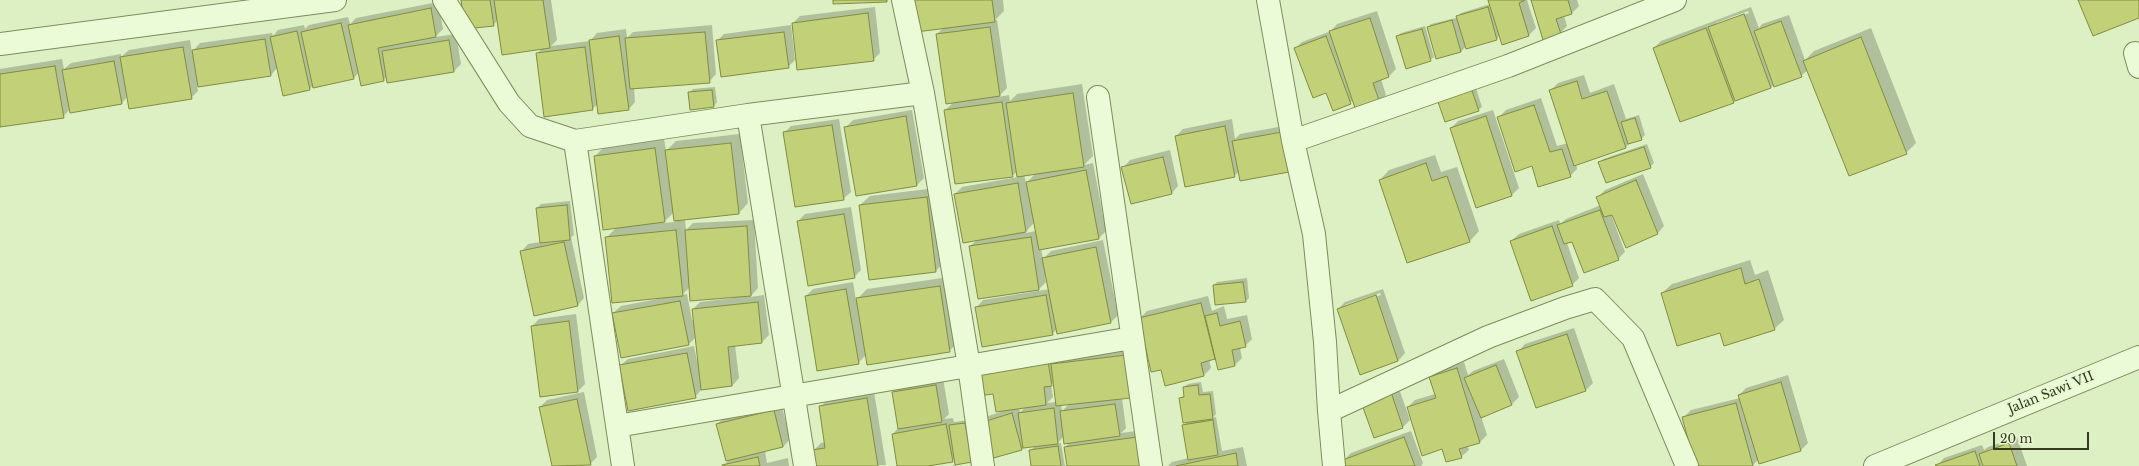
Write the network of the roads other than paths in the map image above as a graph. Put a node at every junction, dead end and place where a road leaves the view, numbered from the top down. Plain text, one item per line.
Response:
1 (335, 0) edge
2 (444, 0) edge
3 (903, 0) edge
4 (1268, 0) edge
5 (1675, 0) edge
6 (0, 44) edge
7 (923, 93) junction
8 (1098, 97) dead end
9 (748, 115) junction
10 (575, 141) junction
11 (1293, 142) junction
12 (1132, 338) junction
13 (2139, 358) edge
14 (969, 366) junction
15 (794, 396) junction
16 (1329, 412) junction
17 (617, 426) junction
18 (623, 466) edge
19 (805, 466) edge
20 (983, 466) edge
21 (1152, 466) edge
22 (1334, 466) edge
23 (1687, 466) edge
24 (1875, 466) edge

1 - 6 street
2 - 10 street
3 - 7 street
4 - 11 street
5 - 11 street
7 - 9 street
7 - 14 street
8 - 12 street
9 - 10 street
9 - 15 street
10 - 17 street
11 - 16 street
12 - 14 street
12 - 21 street
13 - 24 street, Jalan Sawi VII
14 - 15 street
14 - 20 street
15 - 17 street
15 - 19 street
16 - 22 street
16 - 23 street
17 - 18 street

